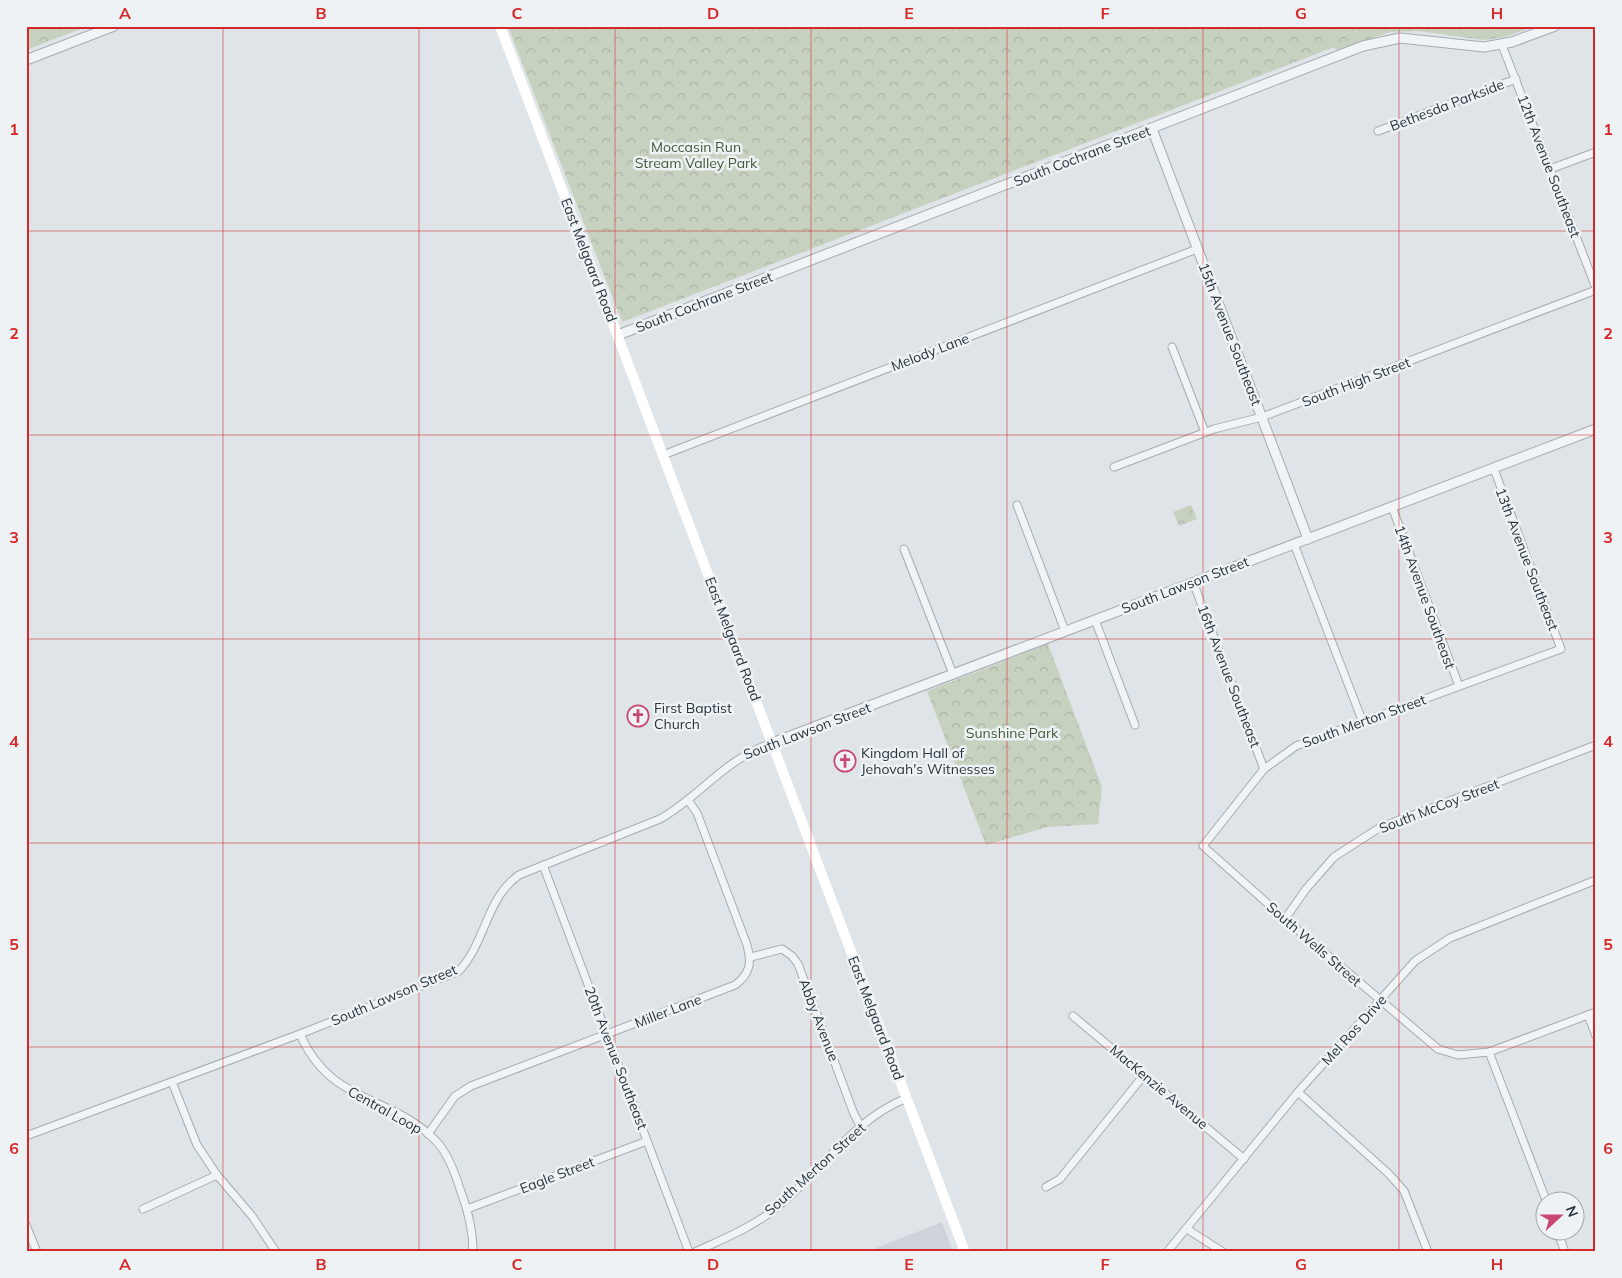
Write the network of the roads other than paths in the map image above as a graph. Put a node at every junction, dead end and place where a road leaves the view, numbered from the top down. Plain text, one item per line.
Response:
1 (114, 26) edge
2 (500, 26) edge
3 (1555, 26) edge
4 (1502, 45) junction
5 (26, 60) edge
6 (1516, 79) junction
7 (1152, 129) junction
8 (1378, 131) dead end
9 (1596, 152) edge
10 (1550, 169) junction
11 (1197, 248) junction
12 (1596, 289) edge
13 (618, 335) junction
14 (1172, 347) dead end
15 (1262, 418) junction
16 (1205, 432) junction
17 (1595, 432) edge
18 (663, 455) junction
19 (1114, 467) dead end
20 (1494, 469) junction
21 (1017, 505) dead end
22 (1392, 507) junction
23 (1308, 539) junction
24 (1294, 544) junction
25 (904, 549) dead end
26 (1193, 582) junction
27 (1094, 620) junction
28 (1065, 631) junction
29 (1561, 648) joint
30 (953, 674) junction
31 (1459, 686) junction
32 (1362, 720) junction
33 (1135, 725) dead end
34 (772, 743) junction
35 (1596, 745) edge
36 (1264, 769) junction
37 (688, 800) junction
38 (1203, 846) joint
39 (543, 865) junction
40 (1596, 880) edge
41 (1284, 919) junction
42 (751, 957) junction
43 (1380, 1000) junction
44 (1596, 1012) edge
45 (1588, 1015) junction
46 (1073, 1016) dead end
47 (300, 1034) junction
48 (607, 1034) junction
49 (1596, 1036) edge
50 (1490, 1052) junction
51 (1144, 1075) junction
52 (172, 1082) junction
53 (1298, 1092) junction
54 (907, 1098) junction
55 (861, 1127) junction
56 (428, 1134) junction
57 (26, 1136) edge
58 (647, 1141) junction
59 (1244, 1159) junction
60 (217, 1175) junction
61 (1046, 1187) dead end
62 (1542, 1190) edge
63 (467, 1209) junction
64 (143, 1210) dead end
65 (26, 1224) edge
66 (1187, 1228) junction
67 (1561, 1240) edge
68 (36, 1252) edge
69 (276, 1252) edge
70 (473, 1252) edge
71 (689, 1252) edge
72 (696, 1252) edge
73 (965, 1252) edge
74 (1167, 1252) edge
75 (1223, 1252) edge
76 (1428, 1252) edge
77 (1565, 1252) edge

1 - 5 street
2 - 13 main road, East Melgaard Road
3 - 4 street, South Cochrane Street
4 - 6 street, 12th Avenue Southeast
4 - 7 street, South Cochrane Street
6 - 8 street, Bethesda Parkside
6 - 10 street, 12th Avenue Southeast
7 - 11 street, 15th Avenue Southeast
7 - 13 street, South Cochrane Street
9 - 10 street
10 - 12 street, 12th Avenue Southeast
11 - 15 street, 15th Avenue Southeast
11 - 18 street, Melody Lane
12 - 15 street, South High Street
13 - 18 main road, East Melgaard Road
14 - 16 street
15 - 16 street, South High Street
15 - 23 street, 15th Avenue Southeast
16 - 19 street, South High Street
17 - 20 street, South Lawson Street
18 - 34 main road, East Melgaard Road
20 - 22 street, South Lawson Street
20 - 29 street, 13th Avenue Southeast
21 - 28 street
22 - 23 street, South Lawson Street
22 - 31 street, 14th Avenue Southeast
23 - 24 street, South Lawson Street
24 - 26 street, South Lawson Street
24 - 32 street
25 - 30 street
26 - 27 street, South Lawson Street
26 - 36 street, 16th Avenue Southeast
27 - 28 street, South Lawson Street
27 - 33 street
28 - 30 street, South Lawson Street
29 - 31 street, South Merton Street
30 - 34 street, South Lawson Street
31 - 32 street, South Merton Street
32 - 36 street, South Merton Street
34 - 37 street, South Lawson Street
34 - 54 main road, East Melgaard Road
35 - 41 street, South McCoy Street
36 - 38 street, South Merton Street
37 - 39 street, South Lawson Street
37 - 42 street
38 - 41 street, South Wells Street
39 - 47 street, South Lawson Street
39 - 48 street, 20th Avenue Southeast
40 - 43 street, Mel Ros Drive
41 - 43 street, South Wells Street
42 - 48 street, Miller Lane
42 - 55 street, Abby Avenue
43 - 50 street, South Wells Street
43 - 53 street, Mel Ros Drive
44 - 45 street, South Wells Street
45 - 49 street
45 - 50 street, South Wells Street
46 - 51 street, MacKenzie Avenue
47 - 52 street, South Lawson Street
47 - 56 street, Central Loop
48 - 56 street, Miller Lane
48 - 58 street, 20th Avenue Southeast
50 - 62 street
51 - 59 street, MacKenzie Avenue
51 - 61 street
52 - 57 street, South Lawson Street
52 - 60 street
53 - 59 street, Mel Ros Drive
53 - 76 street
54 - 55 street, South Merton Street
54 - 73 main road, East Melgaard Road
55 - 72 street, South Merton Street
56 - 63 street, Central Loop
58 - 63 street, Eagle Street
58 - 71 street, 20th Avenue Southeast
59 - 66 street, Mel Ros Drive
60 - 64 street
60 - 69 street
63 - 70 street, Central Loop
65 - 68 street
66 - 74 street, Mel Ros Drive
66 - 75 street
67 - 77 street

